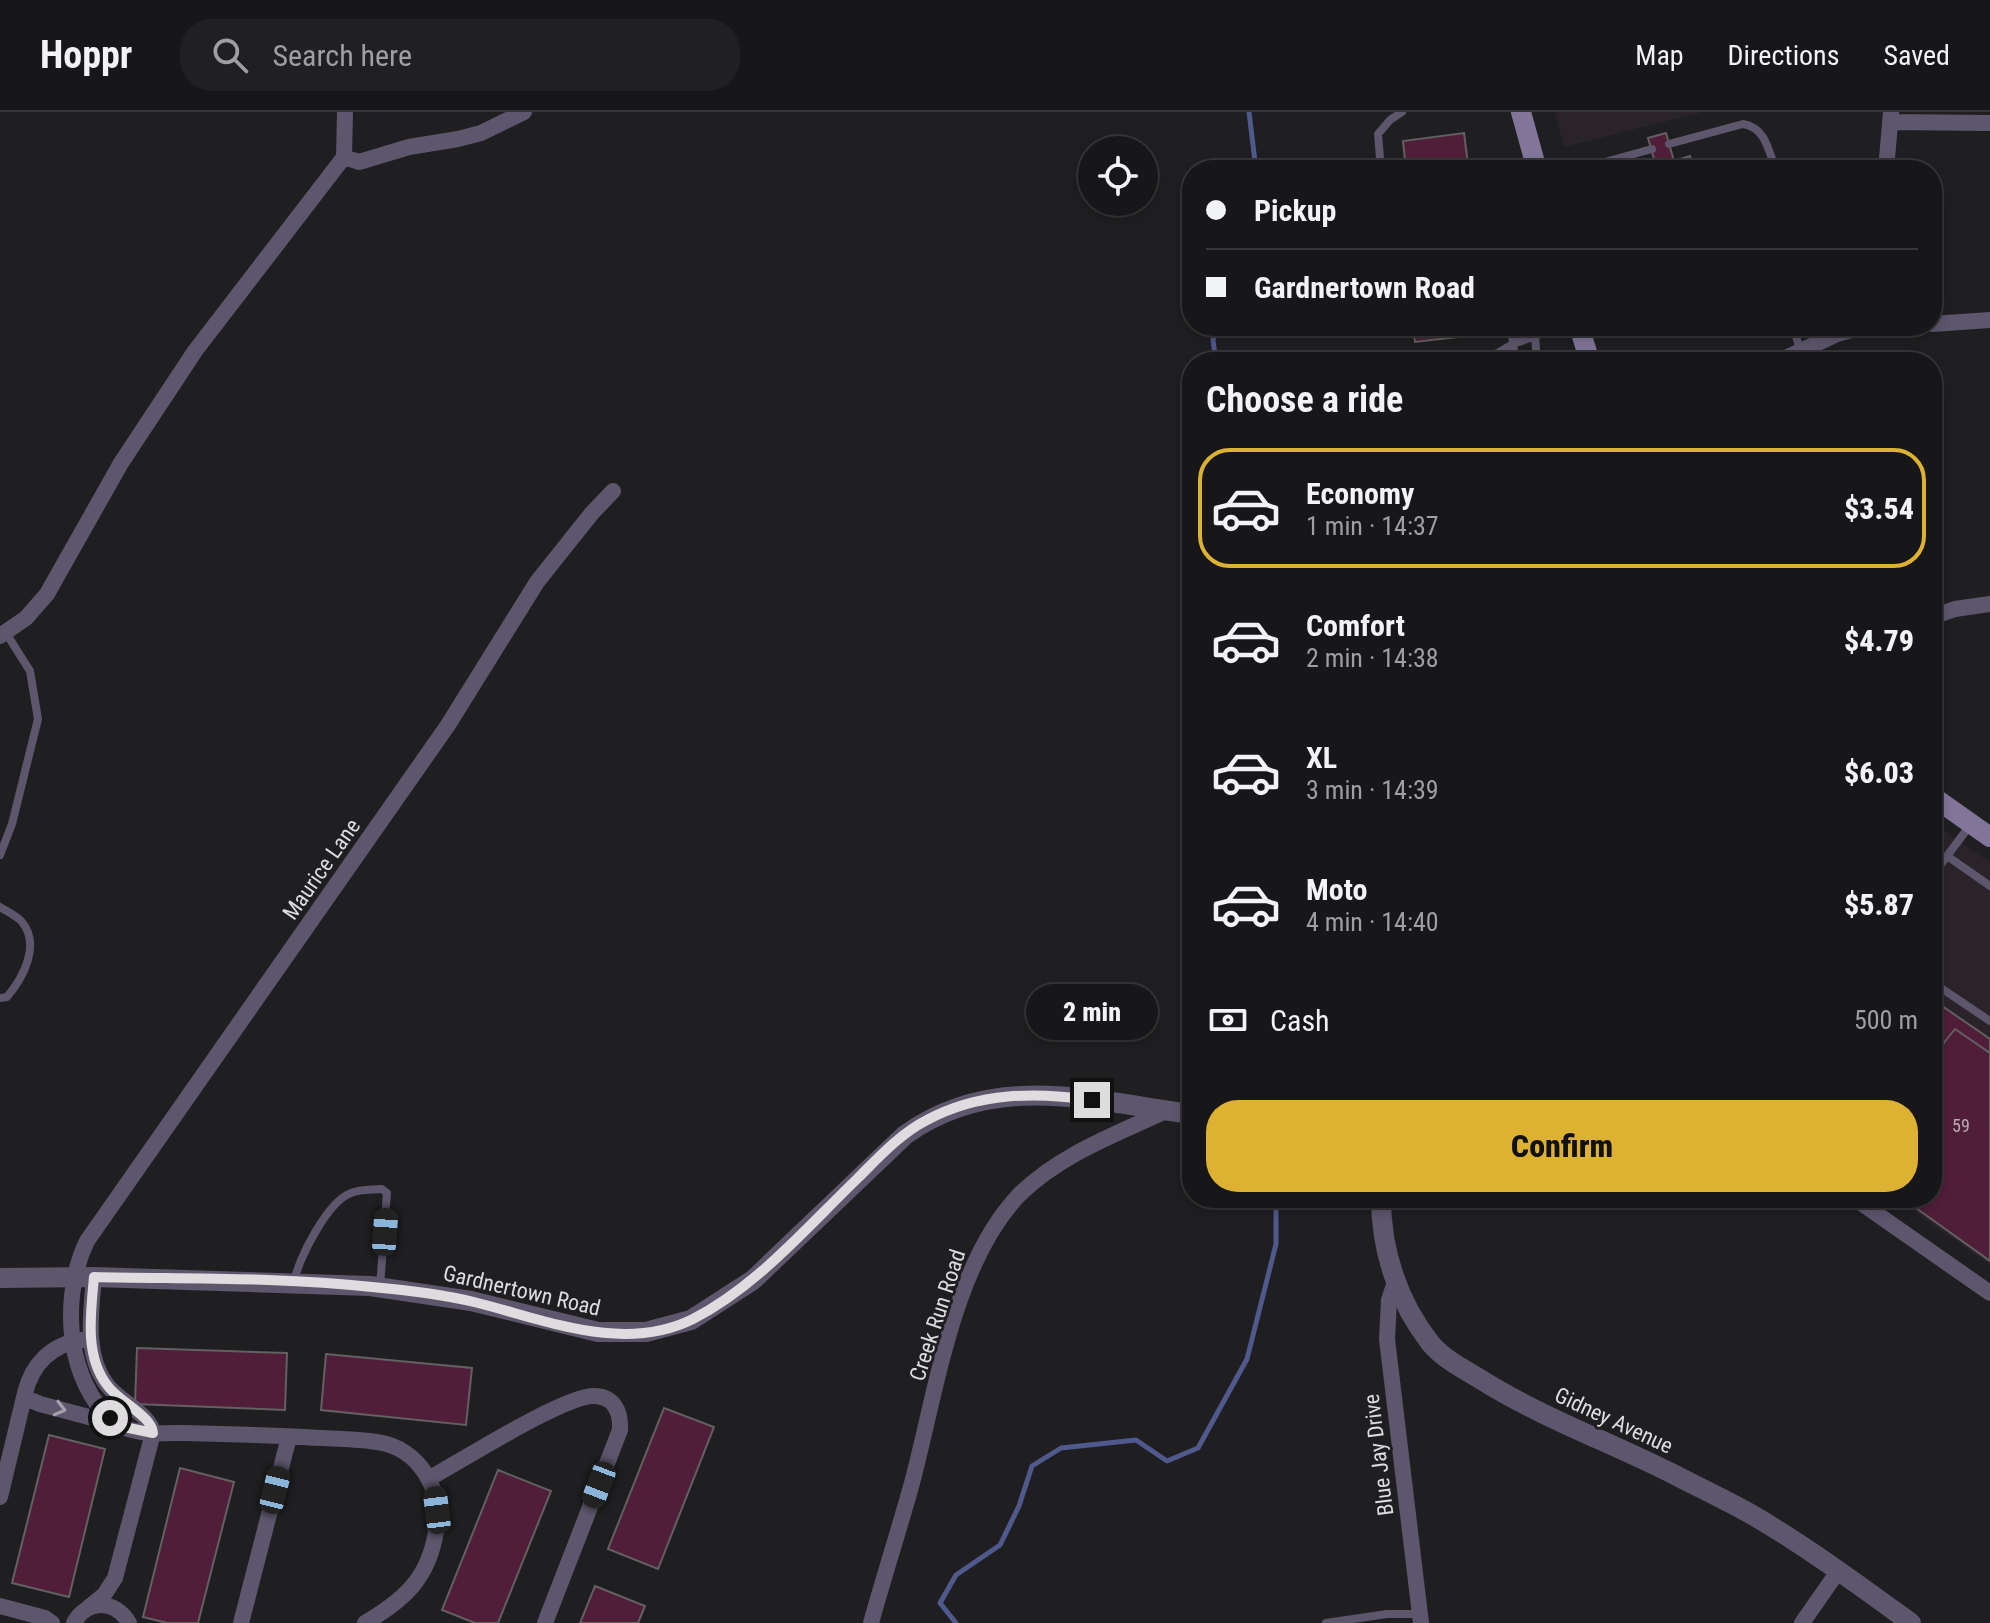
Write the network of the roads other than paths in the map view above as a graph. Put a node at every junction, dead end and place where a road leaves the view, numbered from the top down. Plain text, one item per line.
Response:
1 (345, 112) edge
2 (524, 112) edge
3 (1402, 112) edge
4 (1521, 112) edge
5 (1890, 117) edge
6 (1990, 123) edge
7 (1669, 144) dead end
8 (1652, 149) dead end
9 (344, 157) junction
10 (1380, 160) edge
11 (1534, 160) edge
12 (1617, 160) edge
13 (1772, 160) edge
14 (1887, 160) edge
15 (1990, 320) edge
16 (1942, 323) edge
17 (1512, 336) edge
18 (1535, 336) joint
19 (1796, 336) edge
20 (1832, 336) edge
21 (1513, 344) junction
22 (1800, 350) junction
23 (1499, 352) edge
24 (1514, 352) edge
25 (1536, 352) edge
26 (1796, 352) edge
27 (613, 491) dead end
28 (1990, 604) edge
29 (1942, 614) edge
30 (3, 635) edge
31 (1942, 803) edge
32 (1971, 823) junction
33 (1990, 837) edge
34 (0, 855) edge
35 (1947, 856) junction
36 (1942, 863) edge
37 (1990, 886) edge
38 (0, 907) edge
39 (1942, 989) edge
40 (0, 998) edge
41 (1990, 1021) edge
42 (1166, 1111) junction
43 (1182, 1113) edge
44 (1381, 1208) edge
45 (1868, 1208) edge
46 (84, 1277) junction
47 (0, 1278) edge
48 (294, 1282) junction
49 (1395, 1282) junction
50 (380, 1288) junction
51 (1990, 1293) edge
52 (91, 1339) junction
53 (73, 1341) junction
54 (25, 1393) junction
55 (124, 1427) junction
56 (153, 1433) junction
57 (289, 1437) junction
58 (430, 1478) junction
59 (0, 1497) edge
60 (1839, 1570) junction
61 (115, 1578) junction
62 (0, 1606) edge
63 (81, 1614) edge
64 (1420, 1618) edge
65 (49, 1621) edge
66 (127, 1621) edge
67 (241, 1623) edge
68 (365, 1623) edge
69 (545, 1623) edge
70 (871, 1623) edge
71 (1326, 1623) edge
72 (1802, 1623) edge
73 (1911, 1623) edge

1 - 9 street
2 - 9 street
3 - 10 lane
4 - 11 main road
5 - 6 street
5 - 14 street
7 - 13 lane
8 - 12 lane
9 - 30 street
15 - 16 street
17 - 21 lane
18 - 21 lane
18 - 25 lane
19 - 22 lane
20 - 22 street
21 - 23 lane
21 - 24 lane
22 - 26 street
27 - 46 street, Maurice Lane
28 - 29 street
30 - 34 lane
31 - 32 main road
32 - 33 main road
32 - 35 lane
35 - 36 lane
35 - 37 lane
38 - 40 lane
39 - 41 lane
42 - 43 street, Gardnertown Road
42 - 50 street, Gardnertown Road
42 - 70 street, Creek Run Road
44 - 49 street, Gidney Avenue
45 - 51 street
46 - 47 street, Gardnertown Road
46 - 48 street, Gardnertown Road
46 - 52 street
46 - 53 street
48 - 50 street, Gardnertown Road
48 - 50 lane
49 - 60 street, Gidney Avenue
49 - 64 street, Blue Jay Drive
52 - 53 street
52 - 56 street
53 - 54 street
53 - 55 street
54 -> 55 street
54 - 59 street
55 - 56 street
56 - 57 street
56 - 61 street
57 - 58 street
57 - 67 street
58 - 68 street
58 - 69 street
60 - 72 street
60 - 73 street, Gidney Avenue
61 - 63 street
61 - 66 street
62 - 65 street
63 - 65 street
63 - 66 street
64 - 71 lane

